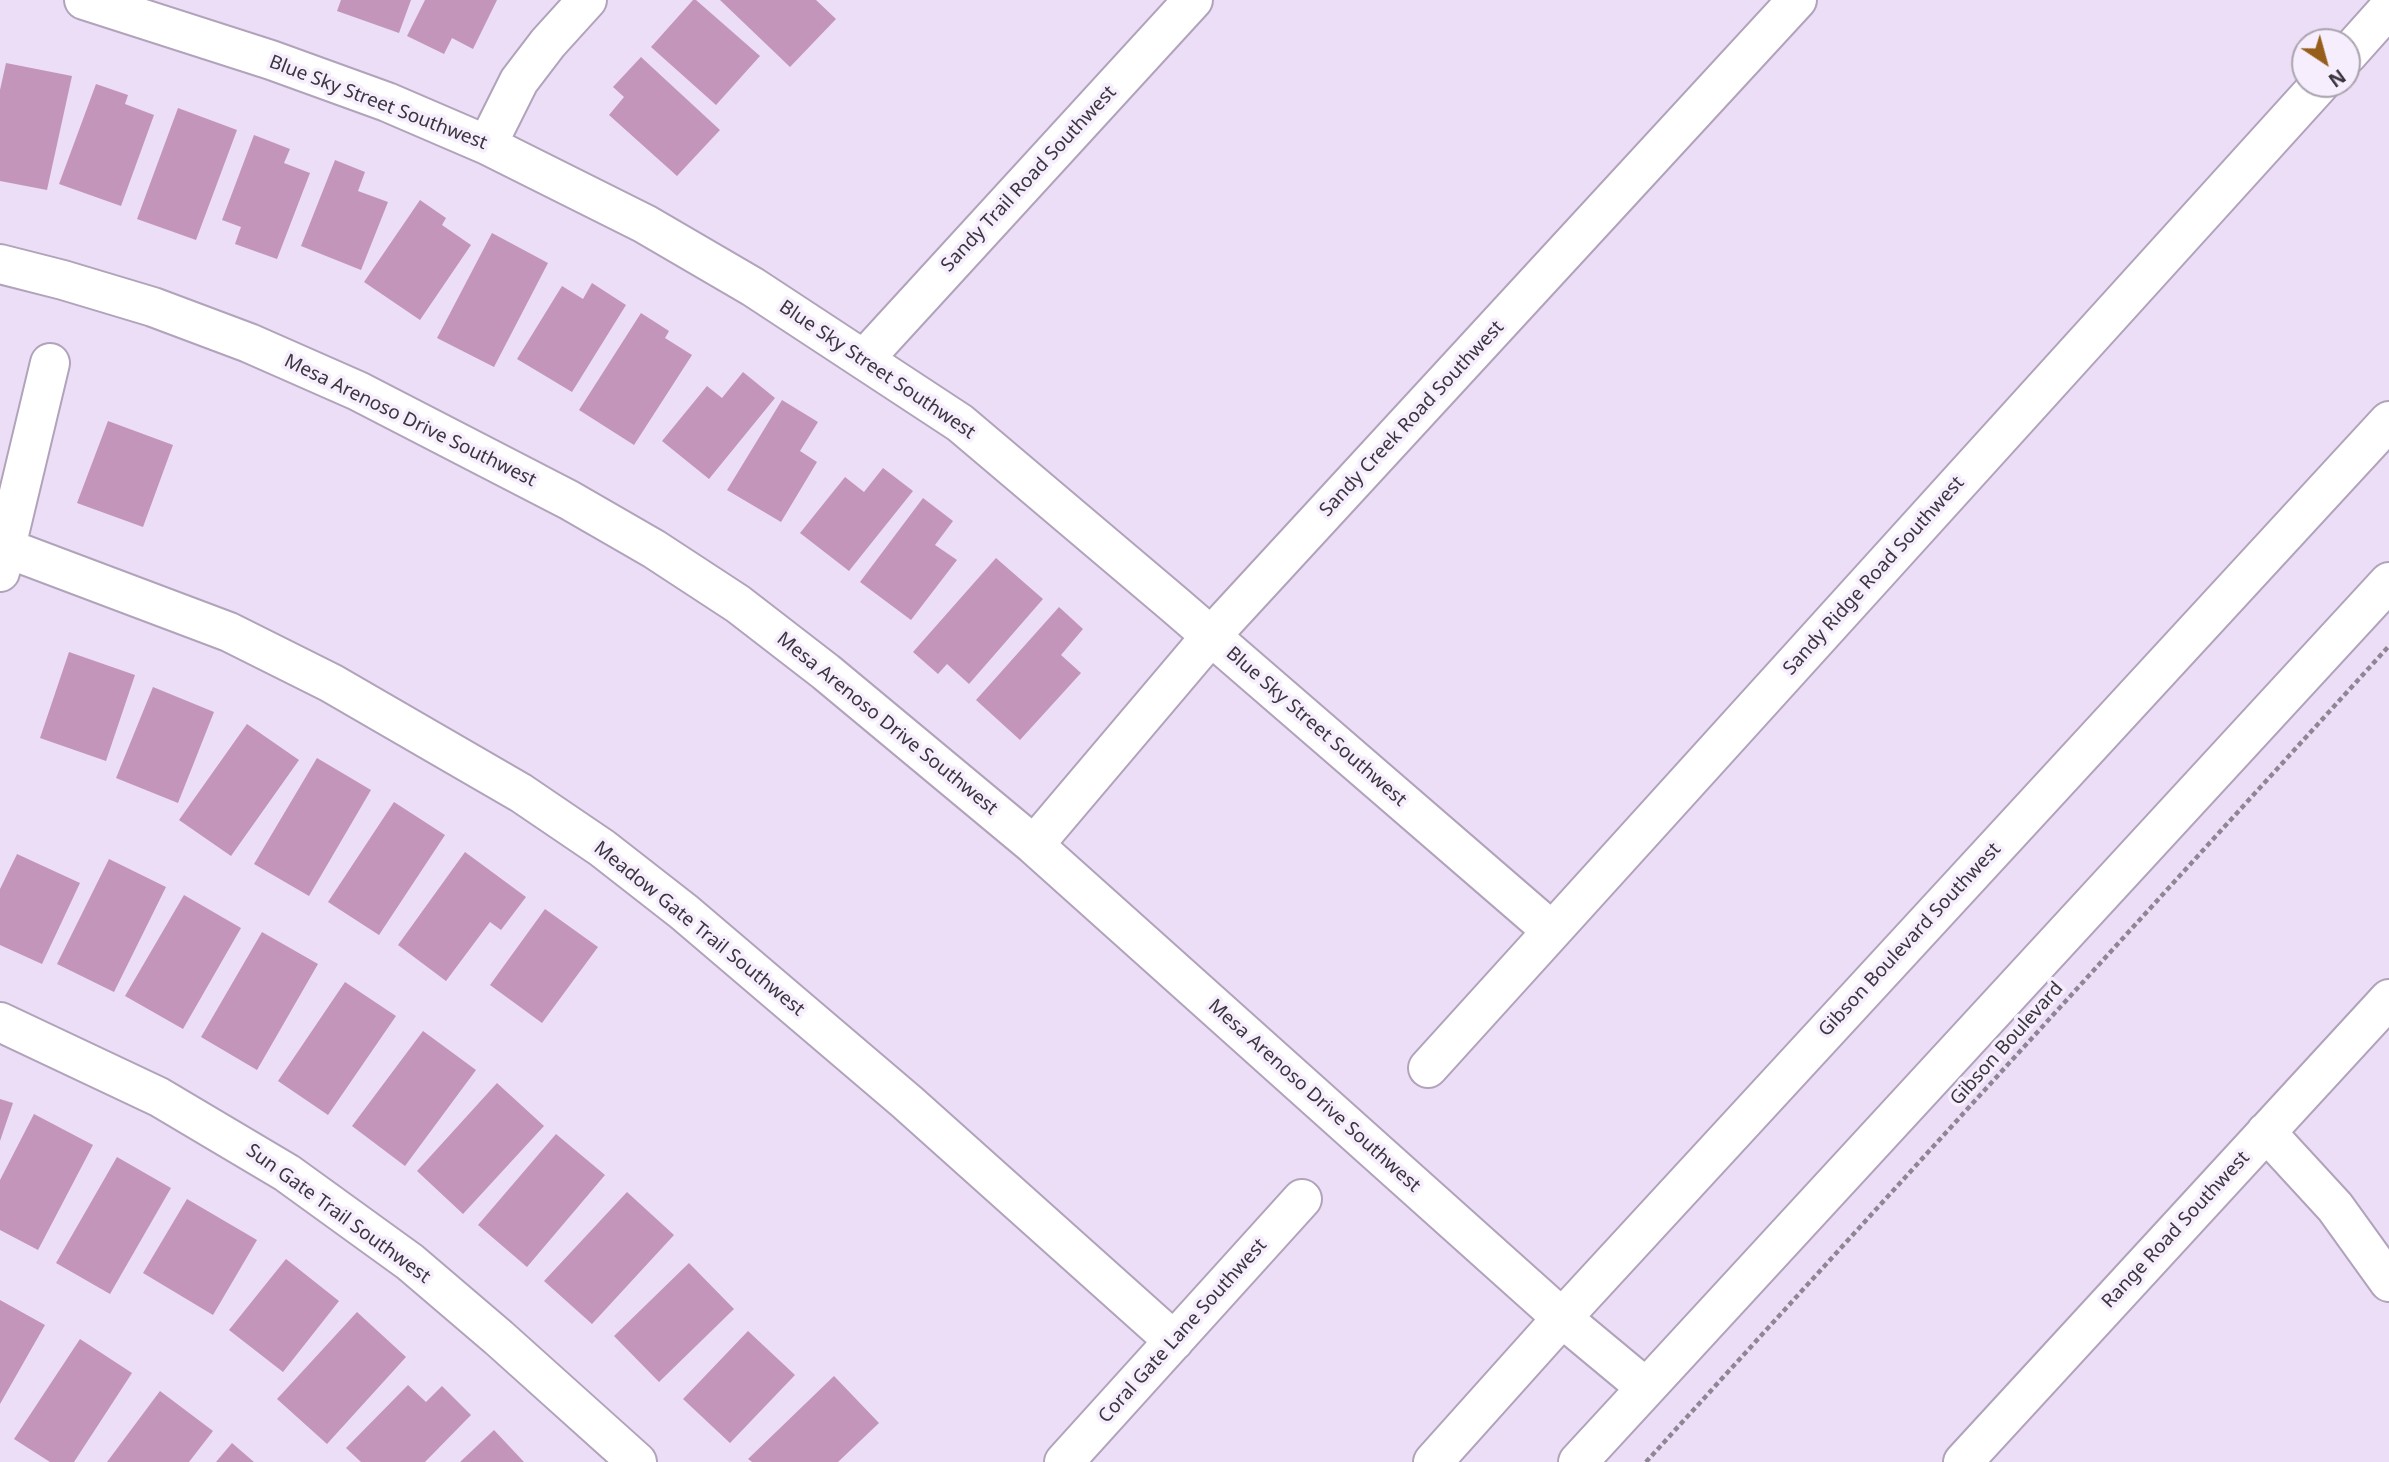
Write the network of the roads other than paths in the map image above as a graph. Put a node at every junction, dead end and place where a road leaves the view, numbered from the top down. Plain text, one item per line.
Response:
1 (84, 0) edge
2 (587, 0) edge
3 (1193, 0) edge
4 (1797, 0) edge
5 (2389, 8) edge
6 (2361, 39) edge
7 (2307, 98) edge
8 (487, 145) junction
9 (0, 264) edge
10 (864, 358) junction
11 (50, 363) dead end
12 (2386, 430) edge
13 (3, 561) edge
14 (2389, 582) edge
15 (1212, 636) junction
16 (1034, 845) junction
17 (1552, 932) junction
18 (2389, 999) edge
19 (0, 1022) edge
20 (1429, 1068) dead end
21 (2266, 1132) junction
22 (1301, 1199) dead end
23 (2389, 1282) edge
24 (1562, 1318) junction
25 (1174, 1341) junction
26 (1645, 1387) junction
27 (637, 1462) edge
28 (1064, 1462) edge
29 (1433, 1462) edge
30 (1578, 1462) edge
31 (1963, 1462) edge

1 - 8 street, Blue Sky Street Southwest
2 - 8 street
3 - 10 street, Sandy Trail Road Southwest
4 - 15 street, Sandy Creek Road Southwest
5 - 6 street
7 - 17 street, Sandy Ridge Road Southwest
8 - 10 street, Blue Sky Street Southwest
9 - 16 street, Mesa Arenoso Drive Southwest
10 - 15 street, Blue Sky Street Southwest
11 - 13 street
12 - 24 street, Gibson Boulevard Southwest
13 - 25 street, Meadow Gate Trail Southwest
14 - 26 street
15 - 16 street, Sandy Creek Road Southwest
15 - 17 street, Blue Sky Street Southwest
16 - 24 street, Mesa Arenoso Drive Southwest
17 - 20 street, Sandy Ridge Road Southwest
18 - 21 street, Range Road Southwest
19 - 27 street, Sun Gate Trail Southwest
21 - 23 street
21 - 31 street, Range Road Southwest
22 - 25 street, Coral Gate Lane Southwest
24 - 26 street, Mesa Arenoso Drive Southwest
24 - 29 street, Gibson Boulevard Southwest
25 - 28 street, Coral Gate Lane Southwest
26 - 30 street

